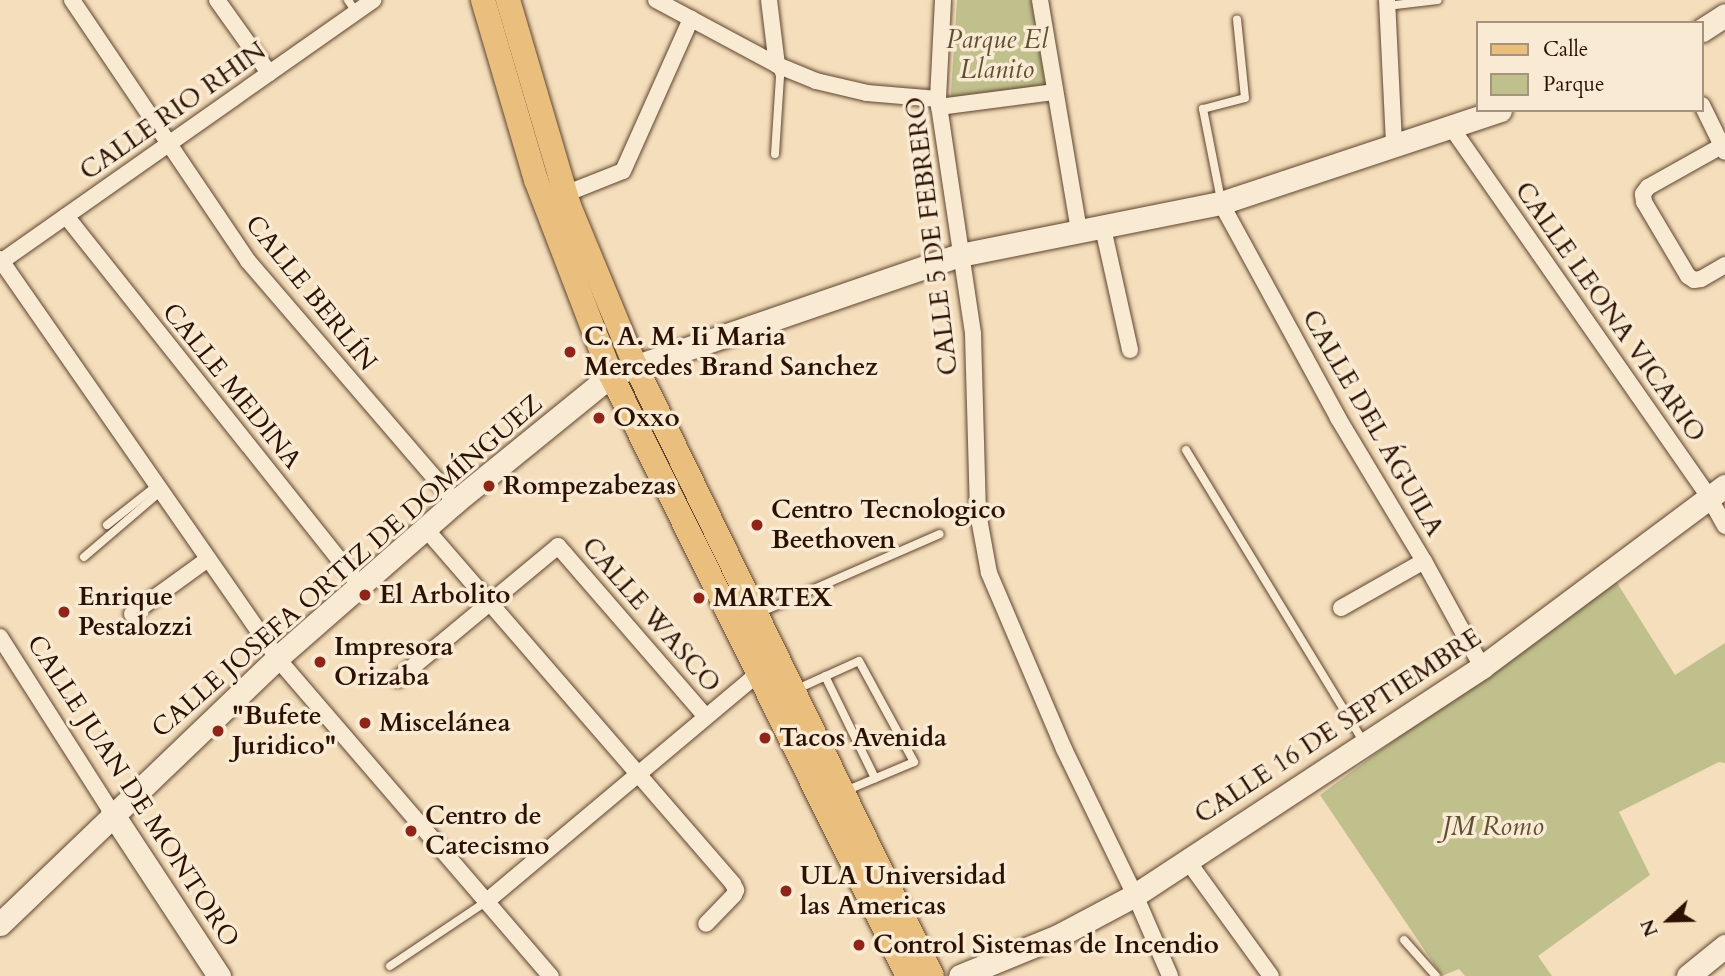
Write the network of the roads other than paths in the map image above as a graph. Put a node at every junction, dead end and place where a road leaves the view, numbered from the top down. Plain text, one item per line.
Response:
1 (72, 0) edge
2 (217, 0) edge
3 (373, 0) edge
4 (483, 0) edge
5 (508, 0) edge
6 (656, 0) edge
7 (769, 0) edge
8 (943, 0) edge
9 (1040, 0) edge
10 (1438, 0) edge
11 (1387, 3) edge
12 (352, 6) edge
13 (1725, 15) edge
14 (691, 19) junction
15 (1237, 19) dead end
16 (1704, 29) edge
17 (777, 65) junction
18 (269, 73) junction
19 (1055, 92) junction
20 (938, 103) junction
21 (1704, 109) edge
22 (1494, 112) edge
23 (1451, 127) junction
24 (170, 143) junction
25 (1394, 145) junction
26 (1724, 147) edge
27 (775, 154) dead end
28 (565, 194) junction
29 (1221, 203) junction
30 (66, 216) junction
31 (1103, 228) junction
32 (1079, 231) junction
33 (960, 255) junction
34 (1, 260) edge
35 (1725, 265) edge
36 (1130, 350) dead end
37 (635, 365) junction
38 (611, 376) junction
39 (1186, 450) dead end
40 (158, 489) junction
41 (1717, 491) edge
42 (455, 502) junction
43 (107, 524) dead end
44 (1725, 526) edge
45 (425, 528) junction
46 (940, 534) dead end
47 (83, 557) dead end
48 (208, 559) junction
49 (1424, 561) junction
50 (360, 586) junction
51 (490, 605) junction
52 (1341, 608) dead end
53 (132, 614) dead end
54 (756, 614) junction
55 (0, 637) edge
56 (277, 658) junction
57 (1482, 667) junction
58 (758, 673) junction
59 (825, 676) junction
60 (398, 679) dead end
61 (794, 691) junction
62 (705, 716) junction
63 (1364, 744) junction
64 (638, 775) junction
65 (875, 778) junction
66 (842, 793) junction
67 (112, 813) junction
68 (1187, 860) junction
69 (1135, 895) junction
70 (487, 901) junction
71 (3, 916) edge
72 (706, 924) dead end
73 (1404, 940) dead end
74 (1725, 946) edge
75 (390, 966) dead end
76 (219, 976) edge
77 (551, 976) edge
78 (908, 976) edge
79 (932, 976) edge
80 (960, 976) edge
81 (1170, 976) edge
82 (1271, 976) edge
83 (1436, 976) edge
84 (1688, 976) edge

1 - 24 street, CALLE BERLÍN
2 - 18 street
3 - 12 street, CALLE RIO RHIN
4 - 38 main road
5 - 28 main road
6 - 14 street
7 - 17 street
8 - 20 street, CALLE 5 DE FEBRERO
9 - 19 street
10 - 11 lane
11 - 25 street
12 - 18 street, CALLE RIO RHIN
13 - 16 main road
14 - 17 street
14 - 28 street
15 - 29 lane
17 - 20 street
17 - 27 lane
18 - 24 street, CALLE RIO RHIN
19 - 20 street
19 - 32 street
20 - 33 street, CALLE 5 DE FEBRERO
21 - 26 street
22 - 23 main road, CALLE JOSEFA ORTIZ DE DOMÍNGUEZ
23 - 25 main road, CALLE JOSEFA ORTIZ DE DOMÍNGUEZ
23 - 41 street, CALLE LEONA VICARIO
24 - 30 street, CALLE RIO RHIN
24 - 42 street, CALLE BERLÍN
25 - 29 main road, CALLE JOSEFA ORTIZ DE DOMÍNGUEZ
26 - 35 street
28 - 37 main road
29 - 31 main road, CALLE JOSEFA ORTIZ DE DOMÍNGUEZ
29 - 49 street, CALLE DEL ÁGUILA
30 - 34 street, CALLE RIO RHIN
30 - 50 street, CALLE MEDINA
31 - 32 main road, CALLE JOSEFA ORTIZ DE DOMÍNGUEZ
31 - 36 street
32 - 33 main road, CALLE JOSEFA ORTIZ DE DOMÍNGUEZ
33 - 37 main road, CALLE JOSEFA ORTIZ DE DOMÍNGUEZ
33 - 69 street, CALLE 5 DE FEBRERO
34 - 40 street
37 - 38 main road, CALLE JOSEFA ORTIZ DE DOMÍNGUEZ
37 - 54 main road
38 - 42 main road, CALLE JOSEFA ORTIZ DE DOMÍNGUEZ
38 - 58 main road
39 - 63 lane
40 - 43 lane
40 - 47 lane
40 - 48 street
41 - 44 street, CALLE LEONA VICARIO
41 - 57 main road, CALLE 16 DE SEPTIEMBRE
42 - 45 main road, CALLE JOSEFA ORTIZ DE DOMÍNGUEZ
45 - 50 main road, CALLE JOSEFA ORTIZ DE DOMÍNGUEZ
45 - 51 street
46 - 54 lane
48 - 53 street
48 - 56 street
49 - 52 street
49 - 57 street, CALLE DEL ÁGUILA
50 - 56 main road, CALLE JOSEFA ORTIZ DE DOMÍNGUEZ
51 - 60 street, CALLE WASCO
51 - 62 street, CALLE WASCO
51 - 64 street
54 - 61 main road
55 - 67 street, CALLE JUAN DE MONTORO
56 - 67 main road, CALLE JOSEFA ORTIZ DE DOMÍNGUEZ
56 - 70 street
57 - 63 main road, CALLE 16 DE SEPTIEMBRE
58 - 62 street, CALLE WASCO
58 - 78 main road
59 - 61 lane
59 - 65 lane
59 - 65 lane
61 - 66 main road
62 - 64 street, CALLE WASCO
63 - 68 main road, CALLE 16 DE SEPTIEMBRE
64 - 70 street, CALLE WASCO
64 - 72 street
65 - 66 lane
66 - 79 main road
67 - 71 main road, CALLE JOSEFA ORTIZ DE DOMÍNGUEZ
67 - 76 main road, CALLE JUAN DE MONTORO
68 - 69 main road, CALLE 16 DE SEPTIEMBRE
68 - 82 street
69 - 80 main road, CALLE 16 DE SEPTIEMBRE
69 - 81 street, CALLE 5 DE FEBRERO
70 - 75 lane
70 - 77 street
73 - 83 lane
74 - 84 main road

